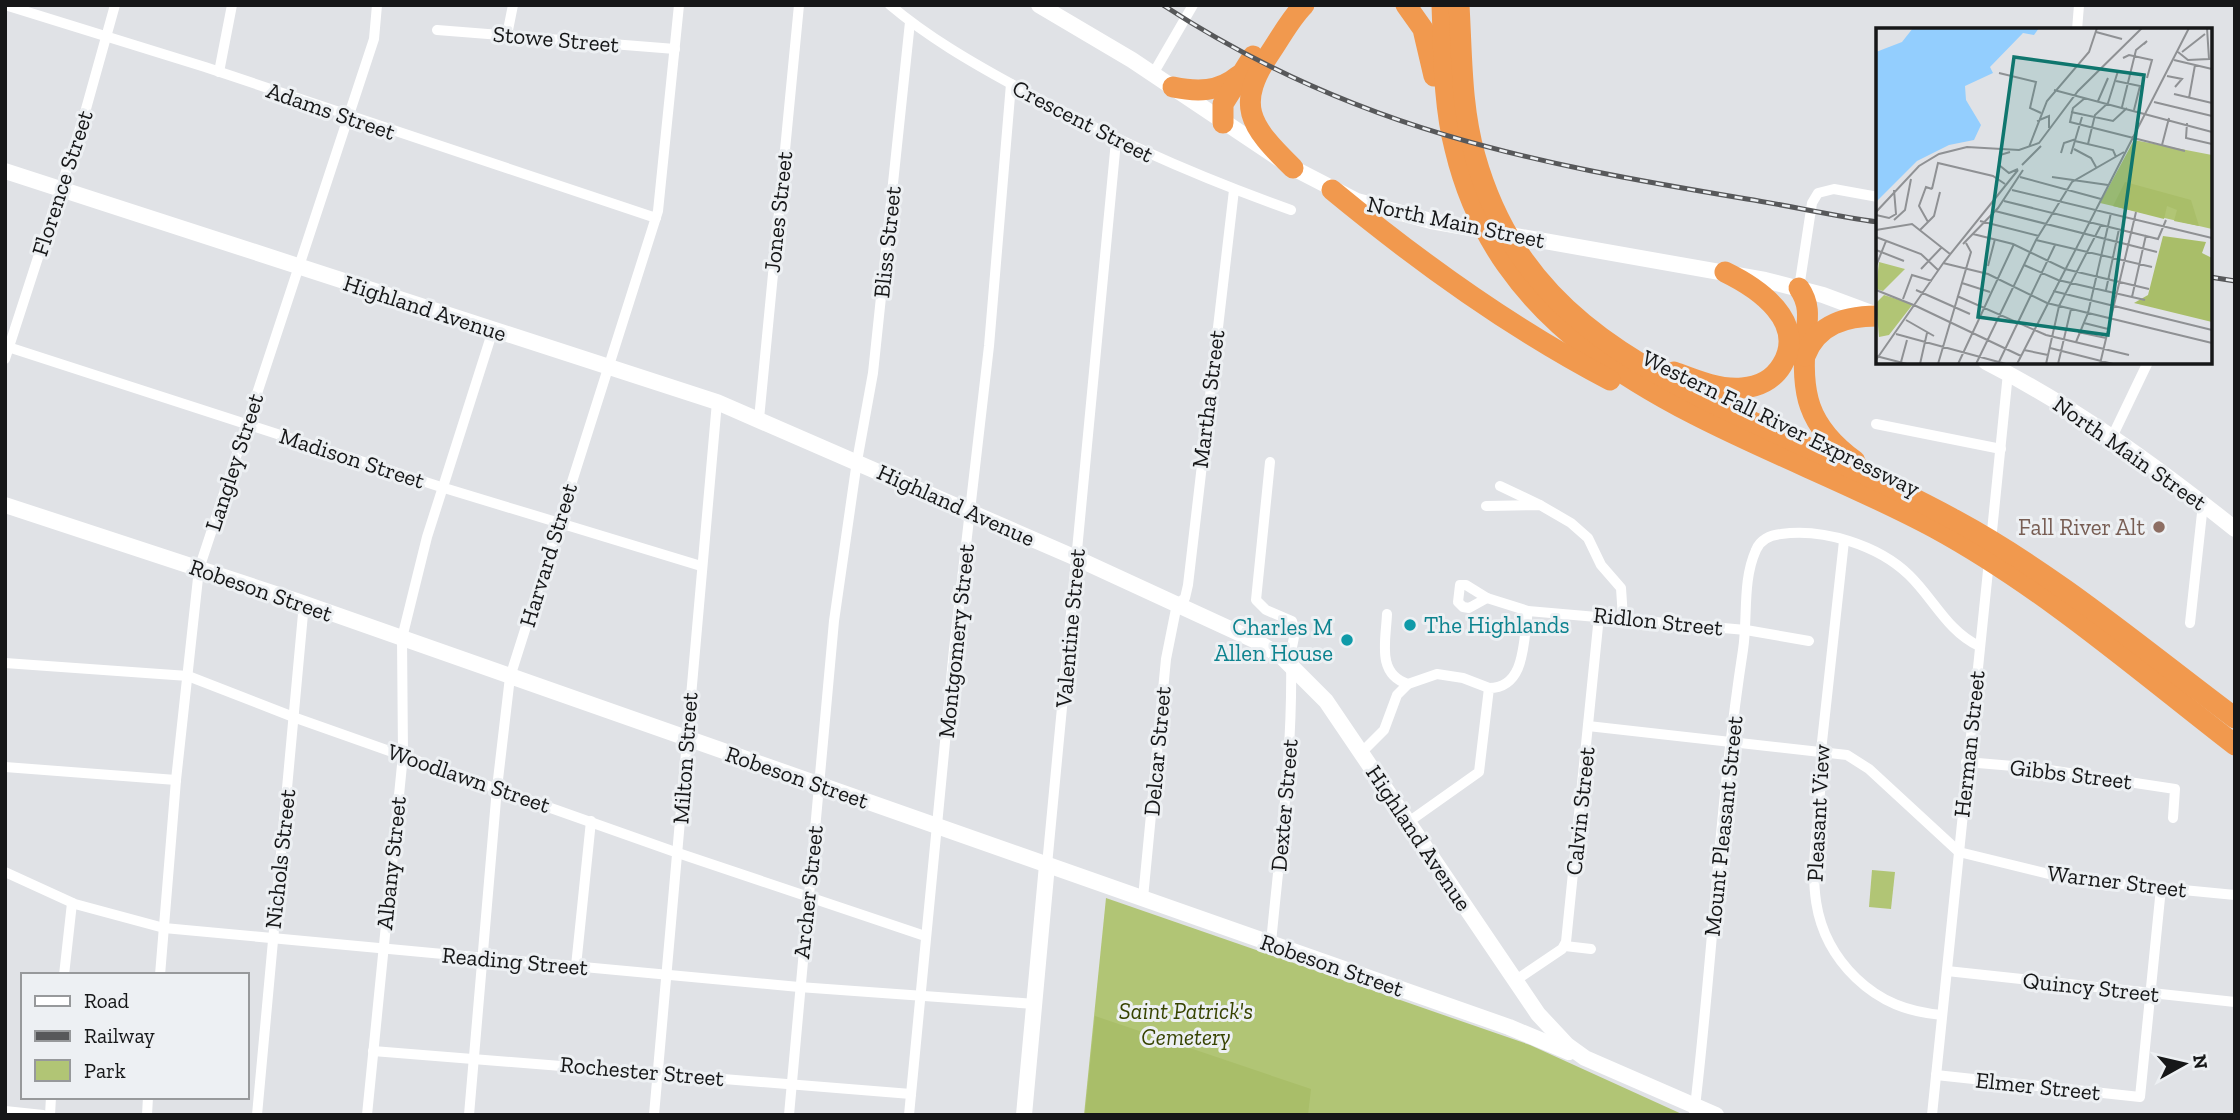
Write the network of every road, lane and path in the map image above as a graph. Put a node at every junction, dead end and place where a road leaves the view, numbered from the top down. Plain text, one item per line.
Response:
1 (5, 5) edge
2 (115, 5) edge
3 (232, 5) edge
4 (377, 5) edge
5 (513, 5) edge
6 (679, 5) edge
7 (799, 5) edge
8 (890, 5) edge
9 (1039, 5) edge
10 (1193, 5) edge
11 (1288, 5) edge
12 (1304, 5) edge
13 (1406, 5) edge
14 (1442, 5) edge
15 (1460, 5) edge
16 (2079, 5) edge
17 (910, 22) junction
18 (2077, 28) edge
19 (437, 30) dead end
20 (507, 35) junction
21 (107, 37) junction
22 (674, 50) junction
23 (1255, 61) junction
24 (219, 72) junction
25 (1153, 74) junction
26 (1011, 84) junction
27 (1173, 87) junction
28 (348, 117) junction
29 (1223, 123) junction
30 (1456, 140) junction
31 (1116, 141) junction
32 (1293, 168) junction
33 (5, 171) edge
34 (61, 189) junction
35 (1234, 190) junction
36 (1332, 190) junction
37 (1876, 197) edge
38 (1291, 210) dead end
39 (656, 218) junction
40 (298, 266) junction
41 (1725, 272) junction
42 (1799, 288) junction
43 (1571, 314) junction
44 (1876, 316) edge
45 (1876, 316) edge
46 (493, 330) junction
47 (1789, 345) junction
48 (7, 347) edge
49 (5, 359) edge
50 (1990, 364) edge
51 (2147, 364) edge
52 (1803, 365) junction
53 (607, 366) junction
54 (2008, 373) junction
55 (717, 402) junction
56 (759, 419) junction
57 (1712, 421) junction
58 (247, 424) junction
59 (1876, 424) dead end
60 (2113, 435) junction
61 (2001, 449) junction
62 (857, 461) junction
63 (1270, 463) dead end
64 (1500, 486) dead end
65 (444, 488) junction
66 (1920, 502) junction
67 (2203, 504) junction
68 (5, 505) edge
69 (1540, 505) junction
70 (1486, 506) dead end
71 (969, 512) junction
72 (557, 523) junction
73 (2235, 529) edge
74 (1843, 541) junction
75 (1076, 558) junction
76 (701, 566) junction
77 (199, 569) junction
78 (1488, 598) dead end
79 (303, 603) junction
80 (1177, 604) junction
81 (1528, 611) junction
82 (1387, 614) dead end
83 (1599, 616) junction
84 (1623, 618) junction
85 (2190, 623) dead end
86 (1746, 630) junction
87 (402, 638) junction
88 (1809, 641) dead end
89 (1979, 646) junction
90 (5, 663) edge
91 (1292, 666) junction
92 (188, 676) junction
93 (510, 677) junction
94 (1408, 684) junction
95 (1489, 688) junction
96 (294, 717) junction
97 (2235, 718) edge
98 (1588, 726) junction
99 (688, 739) junction
100 (1731, 742) junction
101 (2235, 745) edge
102 (1821, 751) junction
103 (1361, 753) junction
104 (402, 755) junction
105 (1966, 762) junction
106 (5, 767) edge
107 (176, 779) junction
108 (819, 784) junction
109 (497, 788) junction
110 (2173, 818) dead end
111 (591, 821) junction
112 (1407, 823) junction
113 (937, 826) junction
114 (1959, 852) junction
115 (678, 853) junction
116 (1047, 865) junction
117 (5, 872) edge
118 (2161, 888) junction
119 (2235, 895) edge
120 (809, 897) junction
121 (1143, 898) junction
122 (72, 903) junction
123 (164, 928) junction
124 (925, 936) junction
125 (272, 939) junction
126 (1271, 943) junction
127 (1565, 946) junction
128 (383, 949) junction
129 (1591, 949) dead end
130 (485, 958) junction
131 (576, 966) junction
132 (1947, 971) junction
133 (64, 973) edge
134 (160, 973) edge
135 (666, 975) junction
136 (1516, 980) junction
137 (799, 987) junction
138 (2153, 994) junction
139 (920, 997) junction
140 (2235, 1002) edge
141 (1035, 1004) junction
142 (1942, 1015) junction
143 (373, 1051) junction
144 (474, 1057) junction
145 (1585, 1058) junction
146 (657, 1071) junction
147 (1936, 1075) junction
148 (792, 1085) junction
149 (911, 1094) junction
150 (1695, 1110) edge
151 (5, 1111) edge
152 (43, 1115) edge
153 (257, 1115) edge
154 (367, 1115) edge
155 (469, 1115) edge
156 (654, 1115) edge
157 (789, 1115) edge
158 (909, 1115) edge
159 (1024, 1115) edge
160 (1716, 1115) edge
161 (1932, 1115) edge

1 - 21 street, Adams Street
2 - 21 street, Florence Street
3 - 24 street
4 - 28 street, Langley Street
5 - 20 street
6 - 22 street, Harvard Street
7 - 56 street, Jones Street
8 - 17 street, Crescent Street
9 - 25 main road, North Main Street
10 - 25 street
11 - 23 highway
12 - 23 highway
13 - 30 highway
14 - 30 highway, Western Fall River Expressway
15 - 30 highway, Western Fall River Expressway
16 - 18 street
17 - 26 street, Crescent Street
17 - 62 street, Bliss Street
19 - 20 street, Stowe Street
20 - 22 street, Stowe Street
21 - 24 street, Adams Street
21 - 34 street, Florence Street
22 - 39 street, Harvard Street
23 - 27 highway
23 - 29 highway
23 - 32 highway
24 - 28 street, Adams Street
25 - 27 main road, North Main Street
26 - 31 street, Crescent Street
26 - 71 street, Montgomery Street
27 - 29 main road, North Main Street
28 - 39 street, Adams Street
28 - 40 street, Langley Street
29 - 32 main road, North Main Street
30 - 43 highway, Western Fall River Expressway
30 - 57 highway, Western Fall River Expressway
31 - 35 street, Crescent Street
31 - 75 street, Valentine Street
32 - 36 main road, North Main Street
33 - 34 main road, Highland Avenue
34 - 40 main road, Highland Avenue
34 - 48 street, Florence Street
35 - 38 street, Crescent Street
35 - 80 street, Martha Street
36 - 41 main road, North Main Street
36 - 57 highway
37 - 42 street
39 - 53 street, Harvard Street
40 - 46 main road, Highland Avenue
40 - 58 street, Langley Street
41 - 42 main road, North Main Street
41 - 47 highway
42 - 44 main road, North Main Street
42 - 47 highway
42 - 52 highway
43 - 47 highway
43 - 66 highway, Western Fall River Expressway
45 - 52 highway
46 - 53 main road, Highland Avenue
46 - 65 street, Albany Street
48 - 49 street, Florence Street
48 - 58 street, Madison Street
50 - 54 main road, North Main Street
51 - 60 street
52 - 66 highway
53 - 55 main road, Highland Avenue
53 - 72 street, Harvard Street
54 - 60 main road, North Main Street
54 - 61 street, Herman Street
55 - 56 main road, Highland Avenue
55 - 76 street, Milton Street
56 - 62 main road, Highland Avenue
57 - 101 highway, Western Fall River Expressway
58 - 65 street, Madison Street
58 - 77 street, Langley Street
59 - 61 street
60 - 67 main road, North Main Street
61 - 89 street, Herman Street
62 - 71 main road, Highland Avenue
62 - 108 street, Archer Street
63 - 91 street, Dexter Street
64 - 69 street
65 - 72 street, Madison Street
65 - 87 street, Albany Street
66 - 97 highway, Western Fall River Expressway
67 - 73 main road, North Main Street
67 - 85 street
68 - 77 main road, Robeson Street
69 - 70 street
69 - 84 street
71 - 75 main road, Highland Avenue
71 - 113 street, Montgomery Street
72 - 76 street, Madison Street
72 - 93 street, Harvard Street
74 - 86 street, Mount Pleasant Street
74 - 89 street
74 - 102 street, Pleasant View
75 - 80 main road, Highland Avenue
75 - 116 street, Valentine Street
76 - 99 street, Milton Street
77 - 79 main road, Robeson Street
77 - 92 street, Langley Street
78 - 81 street, Ridlon Street
79 - 87 main road, Robeson Street
79 - 96 street, Nichols Street
80 - 91 main road, Highland Avenue
80 - 121 street, Delcar Street
81 - 83 street, Ridlon Street
81 - 95 street
82 - 94 street
83 - 84 street, Ridlon Street
83 - 98 street, Calvin Street
84 - 86 street, Ridlon Street
86 - 88 street, Ridlon Street
86 - 100 street, Mount Pleasant Street
87 - 93 main road, Robeson Street
87 - 104 street, Albany Street
89 - 105 street, Herman Street
90 - 92 street, Woodlawn Street
91 - 103 main road, Highland Avenue
91 - 126 street, Dexter Street
92 - 96 street, Woodlawn Street
92 - 107 street, Langley Street
93 - 99 main road, Robeson Street
93 - 109 street, Harvard Street
94 - 95 street
94 - 103 street
95 - 112 street
96 - 104 street, Woodlawn Street
96 - 125 street, Nichols Street
98 - 100 street
98 - 127 street, Calvin Street
99 - 108 main road, Robeson Street
99 - 115 street, Milton Street
100 - 102 street
100 - 150 street, Mount Pleasant Street
102 - 114 street
102 - 142 street, Pleasant View
103 - 112 main road, Highland Avenue
104 - 109 street, Woodlawn Street
104 - 128 street, Albany Street
105 - 110 street, Gibbs Street
105 - 114 street, Herman Street
106 - 107 street
107 - 123 street, Langley Street
108 - 113 main road, Robeson Street
108 - 120 street, Archer Street
109 - 111 street, Woodlawn Street
109 - 130 street, Harvard Street
111 - 115 street, Woodlawn Street
111 - 131 street
112 - 136 main road, Highland Avenue
113 - 116 main road, Robeson Street
113 - 124 street, Montgomery Street
114 - 118 street, Warner Street
114 - 132 street, Herman Street
115 - 120 street, Woodlawn Street
115 - 135 street, Milton Street
116 - 121 main road, Robeson Street
116 - 141 main road, Valentine Street
117 - 122 street, Reading Street
118 - 119 street, Warner Street
118 - 138 street
120 - 124 street, Woodlawn Street
120 - 137 street, Archer Street
121 - 126 main road, Robeson Street
122 - 123 street, Reading Street
122 - 133 street
123 - 125 street, Reading Street
123 - 134 street, Langley Street
124 - 139 street, Montgomery Street
125 - 128 street, Reading Street
125 - 153 street, Nichols Street
126 - 145 main road, Robeson Street
127 - 129 street
127 - 136 street
128 - 130 street, Reading Street
128 - 143 street, Albany Street
130 - 131 street, Reading Street
130 - 144 street, Harvard Street
131 - 135 street, Reading Street
132 - 138 street, Quincy Street
132 - 142 street, Herman Street
135 - 137 street, Reading Street
135 - 146 street, Milton Street
136 - 145 main road, Highland Avenue
137 - 139 street, Reading Street
137 - 148 street, Archer Street
138 - 140 street, Quincy Street
138 - 147 street, Elmer Street
139 - 141 street, Reading Street
139 - 149 street, Montgomery Street
141 - 159 main road, Valentine Street
142 - 147 street, Herman Street
143 - 144 street, Rochester Street
143 - 154 street, Albany Street
144 - 146 street, Rochester Street
144 - 155 street, Harvard Street
145 - 150 main road, Highland Avenue
146 - 148 street, Rochester Street
146 - 156 street, Milton Street
147 - 161 street, Herman Street
148 - 149 street, Rochester Street
148 - 157 street, Archer Street
149 - 158 street, Montgomery Street
150 - 160 main road, Highland Avenue
151 - 152 street

